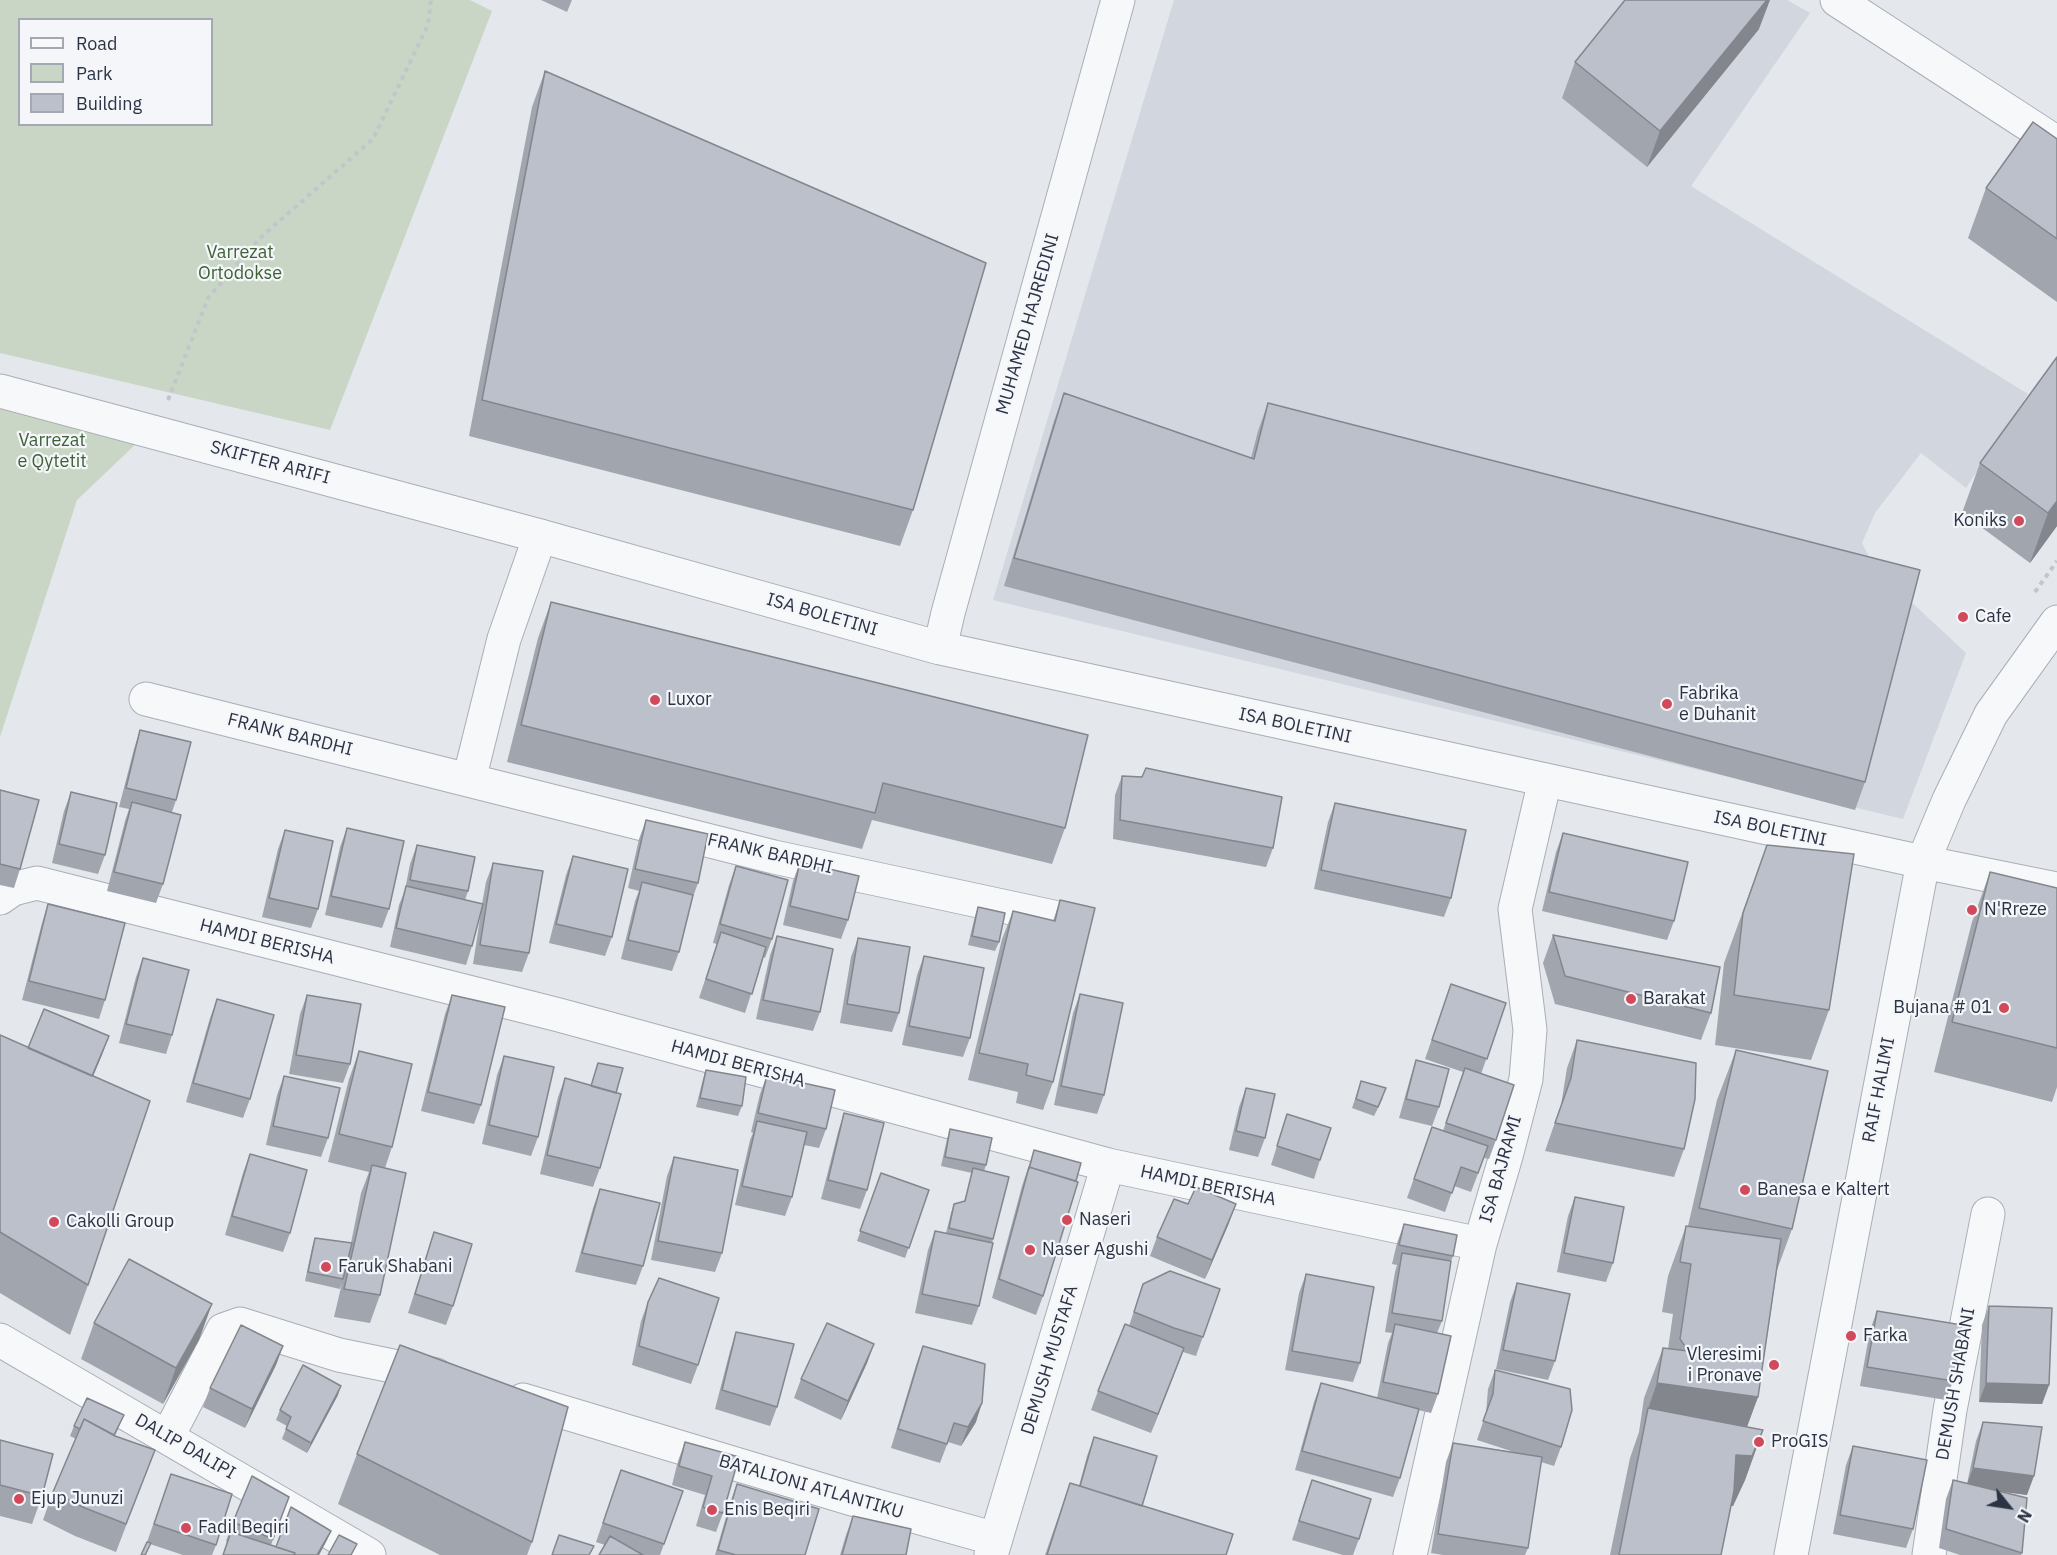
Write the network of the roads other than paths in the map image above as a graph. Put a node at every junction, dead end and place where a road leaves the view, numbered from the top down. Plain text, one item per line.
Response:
1 (1118, 0) edge
2 (1837, 0) edge
3 (2057, 143) edge
4 (0, 391) edge
5 (540, 536) junction
6 (2057, 621) edge
7 (940, 648) junction
8 (146, 699) dead end
9 (469, 780) junction
10 (1545, 780) junction
11 (1923, 862) junction
12 (2057, 889) edge
13 (0, 898) edge
14 (1072, 921) edge
15 (1108, 1165) junction
16 (1988, 1214) dead end
17 (1480, 1244) junction
18 (0, 1340) edge
19 (168, 1437) junction
20 (994, 1547) edge
21 (369, 1555) edge
22 (1410, 1555) edge
23 (1791, 1555) edge
24 (1929, 1555) edge

1 - 7 street, MUHAMED HAJREDINI
2 - 3 street
4 - 5 street, SKIFTER ARIFI
5 - 7 street, ISA BOLETINI
5 - 9 street
6 - 11 street, RAIF HALIMI
7 - 10 street, ISA BOLETINI
8 - 9 street, FRANK BARDHI
9 - 14 street, FRANK BARDHI
10 - 11 street, ISA BOLETINI
10 - 17 street, ISA BAJRAMI
11 - 12 street, ISA BOLETINI
11 - 23 street, RAIF HALIMI
13 - 15 street, HAMDI BERISHA
15 - 17 street, HAMDI BERISHA
15 - 20 street, DEMUSH MUSTAFA
16 - 24 street, DEMUSH SHABANI
17 - 22 street, ISA BAJRAMI
18 - 19 street, DALIP DALIPI
19 - 20 street, BATALIONI ATLANTIKU
19 - 21 street, DALIP DALIPI

